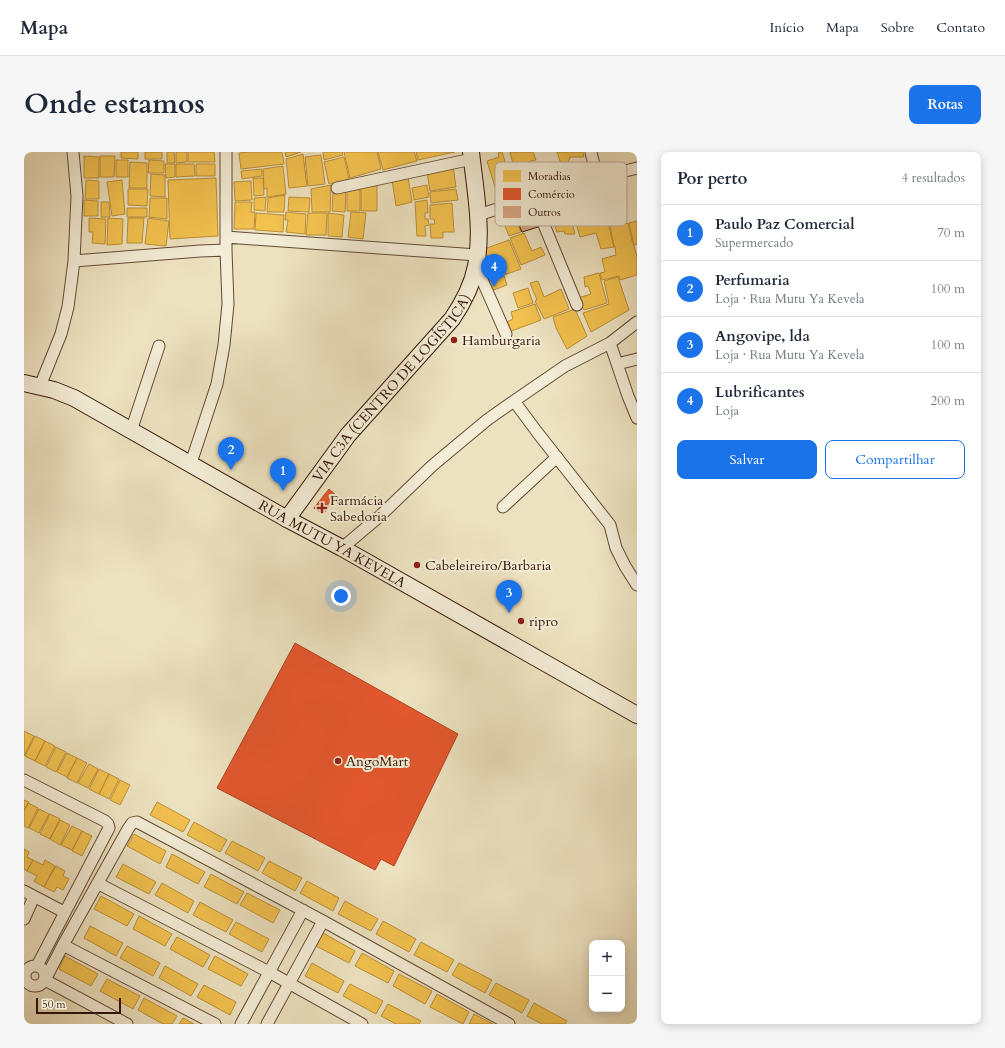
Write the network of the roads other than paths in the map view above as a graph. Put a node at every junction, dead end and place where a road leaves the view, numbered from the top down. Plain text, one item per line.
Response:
1 (73, 152) edge
2 (226, 152) edge
3 (591, 152) edge
4 (472, 156) edge
5 (593, 162) edge
6 (637, 168) edge
7 (627, 170) edge
8 (337, 188) dead end
9 (495, 210) edge
10 (478, 215) junction
11 (545, 226) edge
12 (226, 237) junction
13 (226, 250) junction
14 (74, 261) junction
15 (477, 261) junction
16 (577, 305) dead end
17 (637, 322) edge
18 (506, 334) dead end
19 (610, 343) junction
20 (159, 346) dead end
21 (637, 359) edge
22 (617, 364) junction
23 (24, 383) edge
24 (40, 386) junction
25 (514, 401) junction
26 (637, 418) edge
27 (131, 431) junction
28 (556, 457) junction
29 (190, 463) junction
30 (503, 507) dead end
31 (287, 519) junction
32 (342, 548) junction
33 (637, 585) edge
34 (637, 715) edge
35 (24, 780) edge
36 (99, 884) junction
37 (24, 892) edge
38 (34, 897) junction
39 (303, 910) junction
40 (64, 912) junction
41 (24, 919) edge
42 (322, 921) junction
43 (63, 945) junction
44 (31, 966) edge
45 (269, 972) junction
46 (25, 977) edge
47 (45, 980) junction
48 (288, 983) junction
49 (127, 1024) edge
50 (215, 1024) edge
51 (241, 1024) edge
52 (267, 1024) edge
53 (362, 1024) edge
54 (509, 1024) edge

1 - 14 street
2 - 12 street
3 - 5 street
4 - 8 street
4 - 10 main road, VIA C3A (CENTRO DE LOGÍSTICA)
6 - 7 street
9 - 10 street
10 - 15 main road, VIA C3A (CENTRO DE LOGÍSTICA)
11 - 16 street
12 - 13 street
12 - 15 street
13 - 14 street
13 - 29 street
14 - 24 street
15 - 18 street
15 - 31 main road, VIA C3A (CENTRO DE LOGÍSTICA)
17 - 19 street
19 - 22 street
19 - 25 street
20 - 27 street
21 - 22 street
22 - 26 street
23 - 24 main road, RUA MUTU YA KEVELA
24 - 27 main road, RUA MUTU YA KEVELA
25 - 28 street
25 - 32 street
27 - 29 main road, RUA MUTU YA KEVELA
28 - 30 street
28 - 33 street
29 - 31 main road, RUA MUTU YA KEVELA
31 - 32 main road, RUA MUTU YA KEVELA
32 - 34 main road, RUA MUTU YA KEVELA
35 - 40 street
36 - 39 street
36 - 43 street
36 - 45 street
37 - 38 street
38 - 40 street
38 - 41 street
39 - 42 street
39 - 45 street
40 - 44 street
42 - 48 street
42 - 54 street
43 - 47 street
43 - 50 street
44 - 46 street
44 - 47 street
45 - 48 street
45 - 51 street
46 - 47 street
47 - 49 street
48 - 52 street
48 - 53 street

